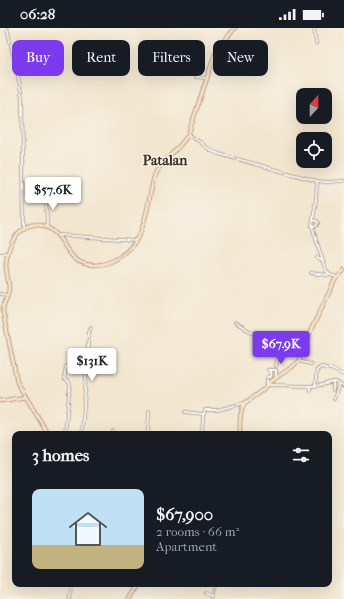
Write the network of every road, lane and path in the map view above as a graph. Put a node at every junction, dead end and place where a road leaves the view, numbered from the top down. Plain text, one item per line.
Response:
1 (7, 28) edge
2 (235, 28) edge
3 (314, 28) edge
4 (316, 43) dead end
5 (196, 77) dead end
6 (206, 78) junction
7 (188, 135) junction
8 (317, 181) junction
9 (344, 181) edge
10 (46, 196) dead end
11 (312, 220) junction
12 (312, 226) junction
13 (24, 228) junction
14 (47, 228) junction
15 (57, 235) junction
16 (136, 240) junction
17 (0, 254) edge
18 (8, 254) junction
19 (317, 258) dead end
20 (323, 261) junction
21 (344, 270) edge
22 (311, 272) dead end
23 (329, 274) junction
24 (337, 277) junction
25 (0, 294) edge
26 (7, 294) junction
27 (234, 322) dead end
28 (90, 327) dead end
29 (279, 349) junction
30 (302, 354) junction
31 (298, 361) junction
32 (272, 364) dead end
33 (311, 364) dead end
34 (66, 366) dead end
35 (344, 375) edge
36 (276, 378) junction
37 (336, 382) junction
38 (339, 384) junction
39 (268, 386) junction
40 (307, 386) junction
41 (315, 386) junction
42 (344, 387) edge
43 (333, 390) dead end
44 (310, 391) dead end
45 (26, 398) junction
46 (334, 399) dead end
47 (0, 401) edge
48 (245, 403) junction
49 (150, 411) dead end
50 (185, 412) dead end
51 (203, 414) junction
52 (46, 431) edge
53 (65, 431) edge
54 (82, 431) edge
55 (148, 431) edge
56 (202, 431) edge
57 (240, 431) edge
58 (71, 587) edge
59 (137, 587) edge
60 (216, 587) edge
61 (206, 593) dead end
62 (214, 596) junction
63 (70, 599) edge
64 (130, 599) edge
65 (213, 599) edge

1 - 13 street
2 - 6 street
3 - 4 street
5 - 6 street
6 - 7 street
7 - 8 street
7 - 16 street
8 - 9 street
8 - 11 street
10 - 14 street
11 - 12 street
11 - 12 street
12 - 20 street
13 - 14 street
13 - 18 street
14 - 15 street
15 - 16 street
15 - 16 street
17 - 18 street
18 - 26 street
19 - 20 street
20 - 23 street
21 - 24 street
22 - 23 street
23 - 24 street
24 - 30 street
25 - 26 street
26 - 45 street
27 - 29 street
28 - 54 street
29 - 30 street
29 - 32 street
30 - 31 street
31 - 33 street
31 - 36 street
34 - 53 street
35 - 41 street
36 - 39 street
36 - 39 street
37 - 38 street
37 - 41 street
37 - 43 street
38 - 42 street
38 - 46 street
39 - 40 street
39 - 48 street
40 - 41 street
40 - 44 street
45 - 47 street
45 - 52 street
48 - 51 street
48 - 57 street
49 - 55 street
50 - 51 street
51 - 56 street
58 - 63 street
59 - 64 street
60 - 62 street
61 - 62 street
62 - 65 street

